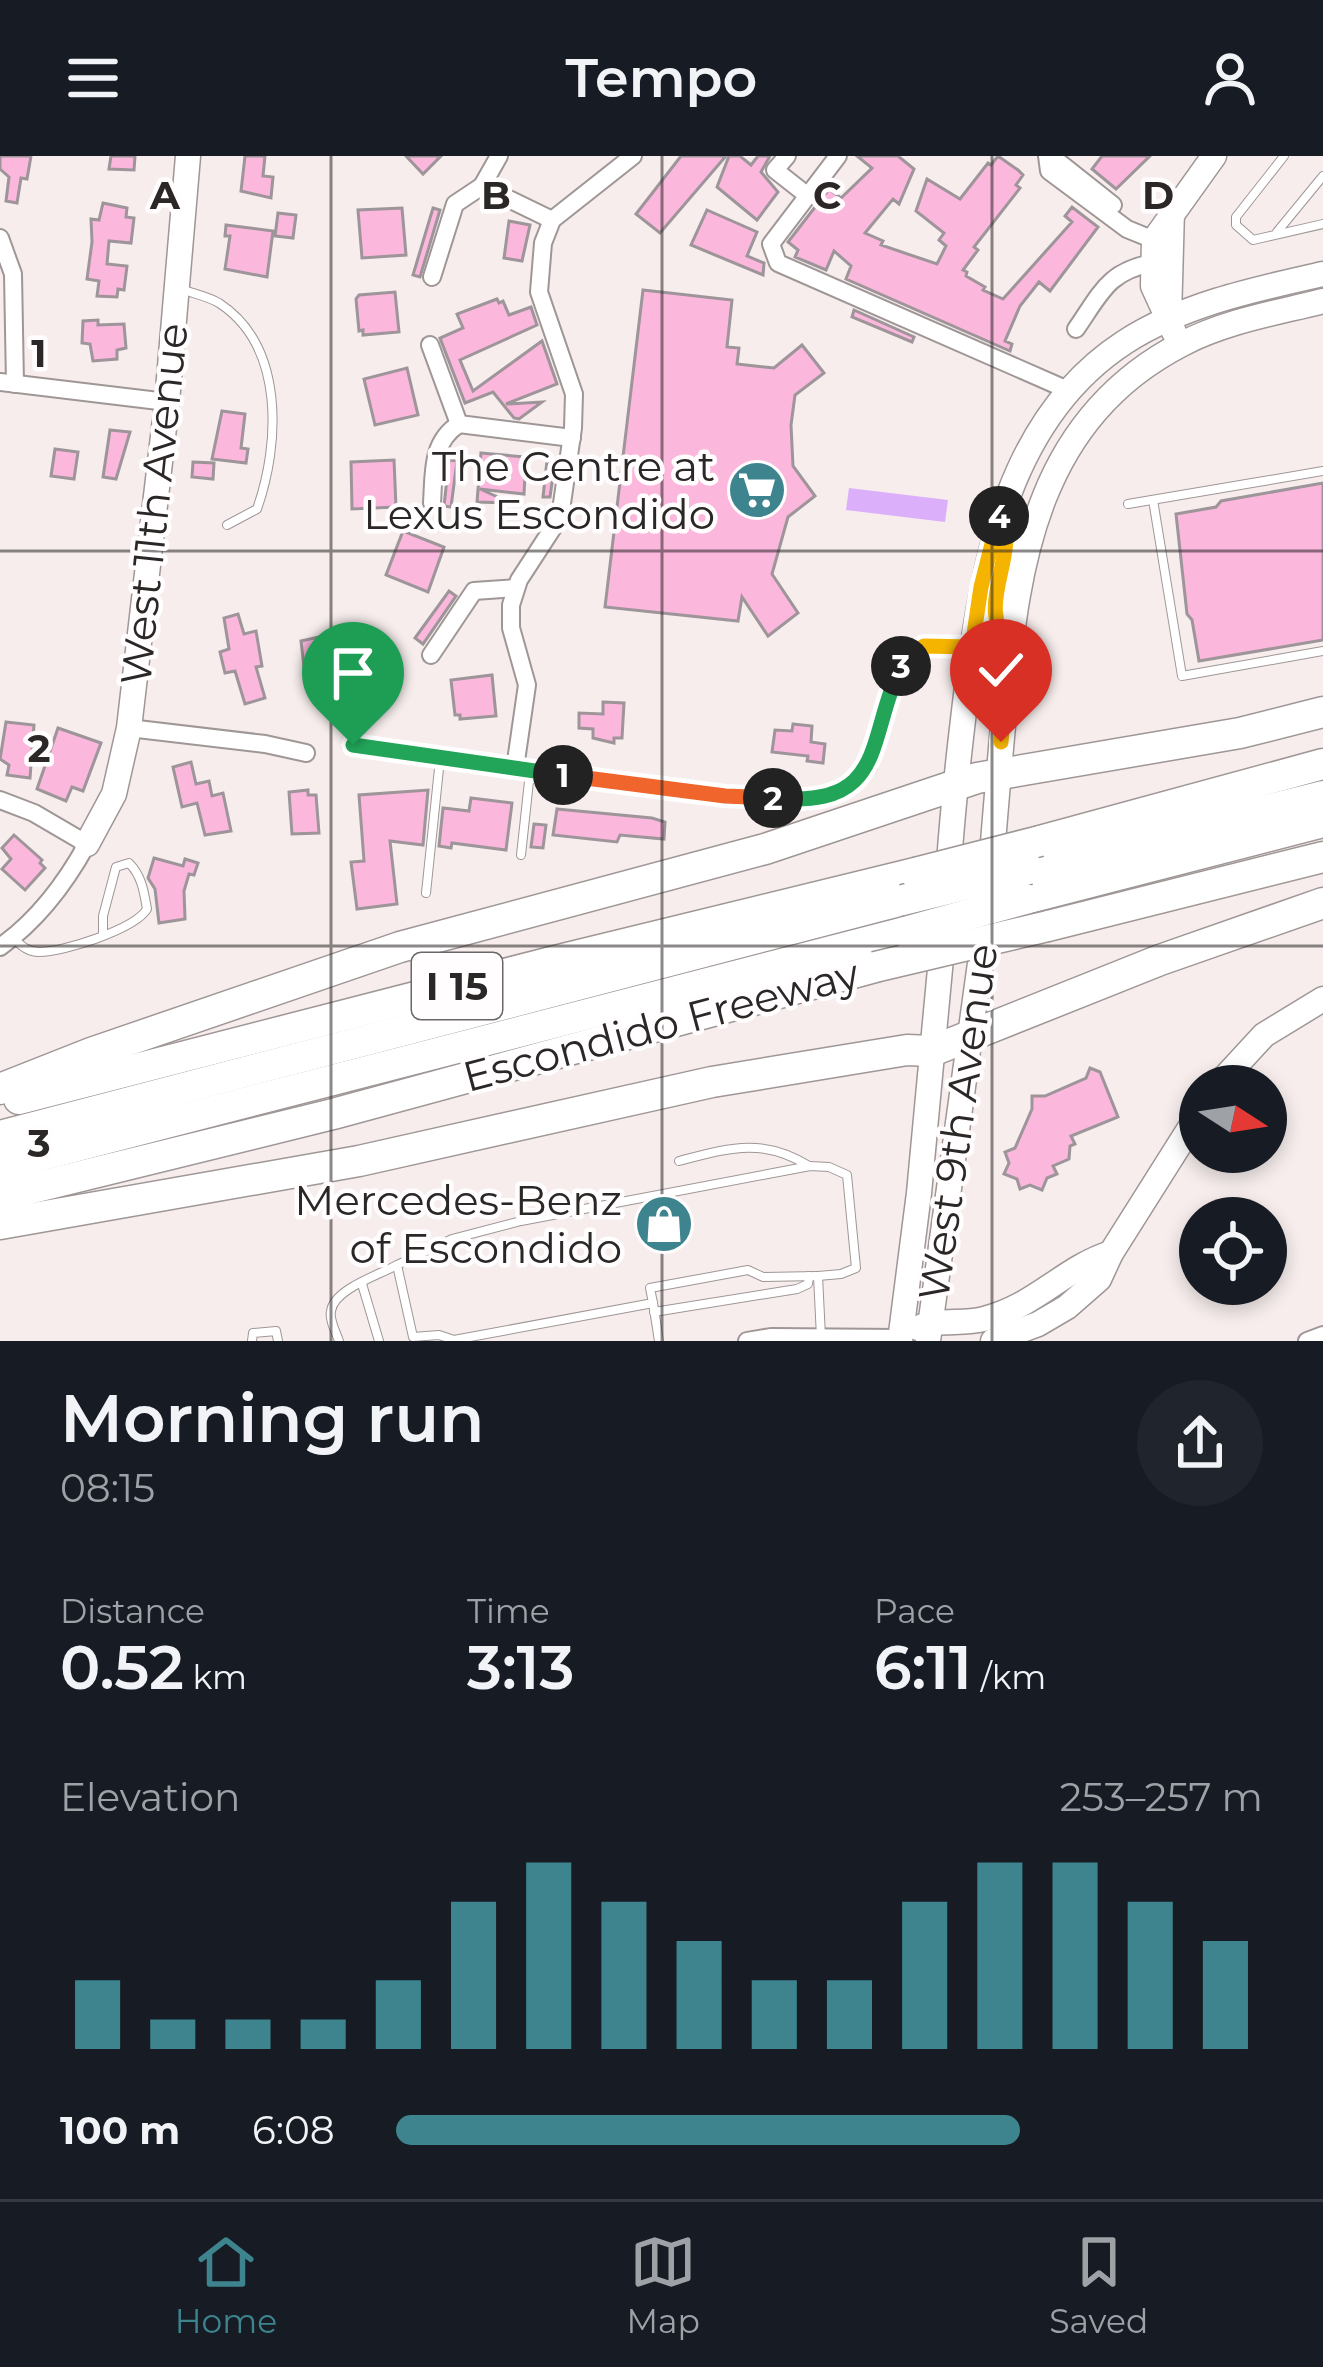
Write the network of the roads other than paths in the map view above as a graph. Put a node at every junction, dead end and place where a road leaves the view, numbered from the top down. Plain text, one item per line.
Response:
1 (188, 156) edge
2 (499, 156) edge
3 (633, 156) edge
4 (787, 156) edge
5 (838, 156) edge
6 (1214, 156) edge
7 (1284, 156) edge
8 (1047, 157) edge
9 (1323, 176) edge
10 (482, 186) junction
11 (808, 196) junction
12 (1172, 210) junction
13 (552, 220) junction
14 (1323, 224) edge
15 (1276, 233) junction
16 (0, 238) edge
17 (1148, 245) junction
18 (1323, 274) edge
19 (432, 277) dead end
20 (177, 287) junction
21 (1323, 301) edge
22 (1169, 320) junction
23 (1076, 329) dead end
24 (430, 345) dead end
25 (1180, 345) junction
26 (8, 383) edge
27 (1070, 391) junction
28 (167, 402) junction
29 (459, 424) junction
30 (572, 438) junction
31 (1323, 470) edge
32 (1153, 500) junction
33 (431, 503) dead end
34 (1128, 504) dead end
35 (1000, 511) junction
36 (227, 524) dead end
37 (516, 588) junction
38 (1010, 645) junction
39 (972, 647) junction
40 (1323, 651) edge
41 (430, 655) dead end
42 (1323, 712) edge
43 (129, 728) junction
44 (351, 745) dead end
45 (306, 753) dead end
46 (440, 758) junction
47 (1323, 764) edge
48 (523, 769) junction
49 (999, 772) junction
50 (954, 785) junction
51 (1323, 796) edge
52 (0, 800) edge
53 (1323, 822) edge
54 (87, 844) junction
55 (521, 855) dead end
56 (1323, 857) edge
57 (1031, 870) junction
58 (909, 886) junction
59 (425, 893) dead end
60 (1323, 904) edge
61 (103, 935) junction
62 (6, 943) edge
63 (1323, 999) edge
64 (971, 1032) junction
65 (932, 1051) junction
66 (1236, 1065) edge
67 (0, 1089) edge
68 (0, 1103) edge
69 (0, 1136) edge
70 (1179, 1145) edge
71 (680, 1161) dead end
72 (0, 1166) edge
73 (811, 1166) junction
74 (0, 1196) edge
75 (0, 1224) edge
76 (1111, 1253) junction
77 (398, 1265) junction
78 (813, 1276) junction
79 (362, 1284) junction
80 (654, 1307) junction
81 (929, 1331) edge
82 (821, 1338) junction
83 (902, 1340) edge
84 (252, 1341) edge
85 (278, 1341) edge
86 (339, 1341) edge
87 (379, 1341) edge
88 (659, 1341) edge
89 (747, 1341) edge
90 (993, 1341) edge

1 - 20 main road, West 11th Avenue
2 - 10 street
3 - 13 street
4 - 11 street
5 - 11 street
6 - 12 main road
7 - 15 lane
8 - 17 street
9 - 15 lane
10 - 13 street
10 - 19 street
11 - 27 street
12 - 17 main road
12 - 22 main road
13 - 30 street
14 - 15 lane
16 - 26 street
17 - 22 main road
17 - 23 street
18 - 22 main road, West 9th Avenue
20 - 28 main road, West 11th Avenue
20 - 36 lane
21 - 25 main road
22 - 25 main road
22 - 27 main road, West 9th Avenue
24 - 29 street
25 - 38 main road
26 - 28 street
27 - 35 main road, West 9th Avenue
28 - 43 main road, West 11th Avenue
29 - 30 street
29 - 33 street
30 - 37 street
31 - 32 lane
32 - 34 lane
32 - 40 lane
35 - 38 main road
35 - 39 main road, West 9th Avenue
37 - 41 street
37 - 48 street
38 - 49 main road, West 9th Avenue
39 - 48 street
39 - 50 main road, West 9th Avenue
42 - 49 highway
43 - 45 street
43 - 54 main road, West 11th Avenue
44 - 46 street
46 - 48 street
46 - 59 lane
47 - 57 highway, Escondido Freeway / I 15
48 - 55 lane
49 - 50 highway
49 - 64 main road, West 9th Avenue
50 - 65 main road, West 9th Avenue
50 - 67 highway
51 - 57 highway
52 - 54 street
53 - 57 highway
54 - 62 street
56 - 74 highway, Escondido Freeway / I 15, bridge
57 - 58 highway, Escondido Freeway / I 15, bridge
57 - 72 highway, bridge
58 - 68 highway, Escondido Freeway / I 15
58 - 69 highway
60 - 64 highway
61 - 61 lane
61 - 62 lane
63 - 66 main road
64 - 65 highway
64 - 81 main road, West 9th Avenue
65 - 75 highway
65 - 83 main road, West 9th Avenue
70 - 76 main road
71 - 73 lane
73 - 77 lane
73 - 78 lane
76 - 81 main road
76 - 90 main road
77 - 79 lane
77 - 80 lane
78 - 80 lane
78 - 80 lane
78 - 82 lane
79 - 86 lane
79 - 87 lane
80 - 88 lane
81 - 83 main road
82 - 83 street
82 - 89 street
84 - 85 lane

